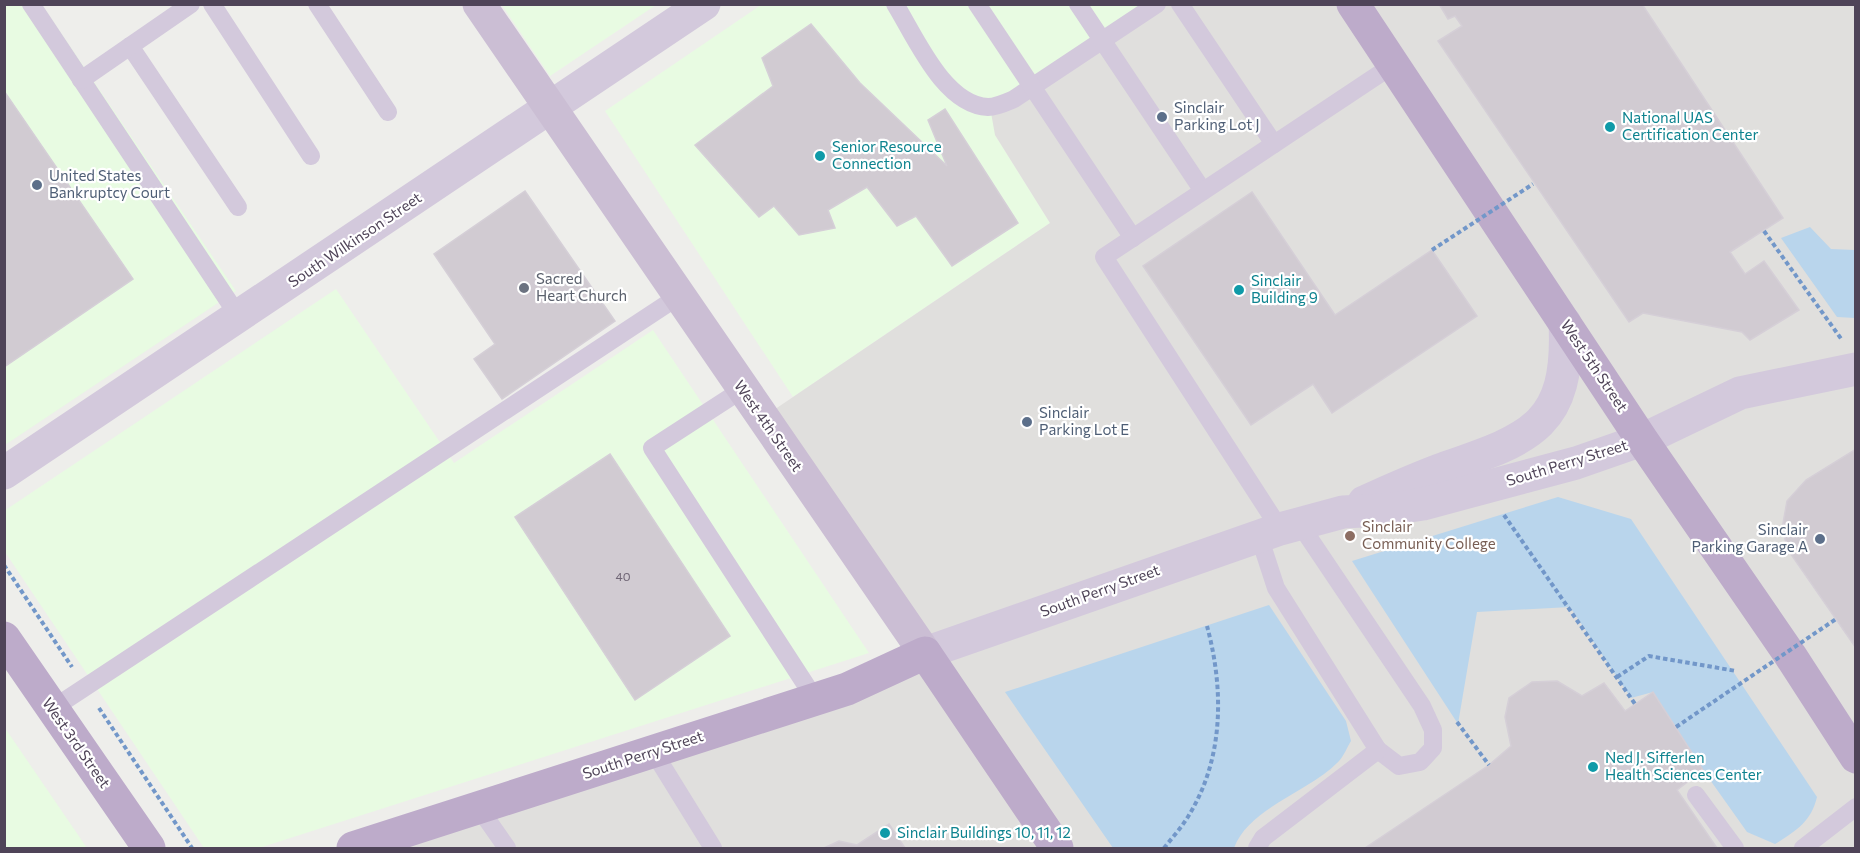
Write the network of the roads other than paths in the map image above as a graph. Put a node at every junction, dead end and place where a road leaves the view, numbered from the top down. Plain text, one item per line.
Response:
1 (31, 4) edge
2 (191, 4) edge
3 (212, 4) edge
4 (317, 4) edge
5 (479, 4) edge
6 (705, 4) edge
7 (895, 4) edge
8 (977, 4) edge
9 (1078, 4) edge
10 (1157, 4) edge
11 (1180, 4) edge
12 (1353, 4) edge
13 (1103, 41) junction
14 (130, 46) junction
15 (1393, 65) junction
16 (81, 80) junction
17 (1033, 88) junction
18 (549, 107) junction
19 (388, 112) dead end
20 (1274, 144) junction
21 (311, 156) dead end
22 (1203, 191) junction
23 (238, 207) dead end
24 (1133, 238) junction
25 (679, 296) junction
26 (239, 317) junction
27 (1565, 323) junction
28 (1852, 359) edge
29 (743, 389) junction
30 (1642, 440) junction
31 (4, 473) edge
32 (1343, 512) junction
33 (1280, 529) junction
34 (4, 638) edge
35 (925, 654) junction
36 (815, 699) junction
37 (52, 710) junction
38 (1378, 750) junction
39 (653, 752) junction
40 (1856, 757) edge
41 (1696, 795) dead end
42 (1856, 807) edge
43 (479, 808) junction
44 (149, 849) edge
45 (353, 849) edge
46 (507, 849) edge
47 (713, 849) edge
48 (1057, 849) edge
49 (1257, 849) edge
50 (1735, 849) edge
51 (1803, 849) edge

1 - 16 lane
2 - 14 lane
3 - 21 lane
4 - 19 lane
5 - 18 main road, West 4th Street
6 - 18 street, South Wilkinson Street
7 - 17 lane
8 - 17 lane
9 - 13 lane
10 - 13 lane
11 - 20 lane
12 - 15 main road, West 5th Street
13 - 17 lane
13 - 22 lane
14 - 16 lane
14 - 23 lane
15 - 20 lane
15 - 27 main road, West 5th Street
16 - 26 lane
17 - 24 lane
18 - 25 main road, West 4th Street
18 - 26 street, South Wilkinson Street
20 - 22 lane
22 - 24 lane
24 - 33 lane
25 - 29 main road, West 4th Street
25 - 37 lane
26 - 31 street, South Wilkinson Street
27 - 30 main road, West 5th Street
27 - 32 street
28 - 30 street, South Perry Street
29 - 35 main road, West 4th Street
29 - 36 lane
30 - 32 street, South Perry Street
30 - 40 main road, West 5th Street
32 - 33 street, South Perry Street
33 - 35 street, South Perry Street
33 - 38 lane
33 - 38 lane
34 - 37 main road, West 3rd Street
35 - 36 main road, South Perry Street
35 - 48 main road, West 4th Street
36 - 39 main road, South Perry Street
37 - 44 main road, West 3rd Street
38 - 49 lane
39 - 43 main road, South Perry Street
39 - 47 lane
41 - 50 lane
42 - 51 lane
43 - 45 main road, South Perry Street
43 - 46 lane

